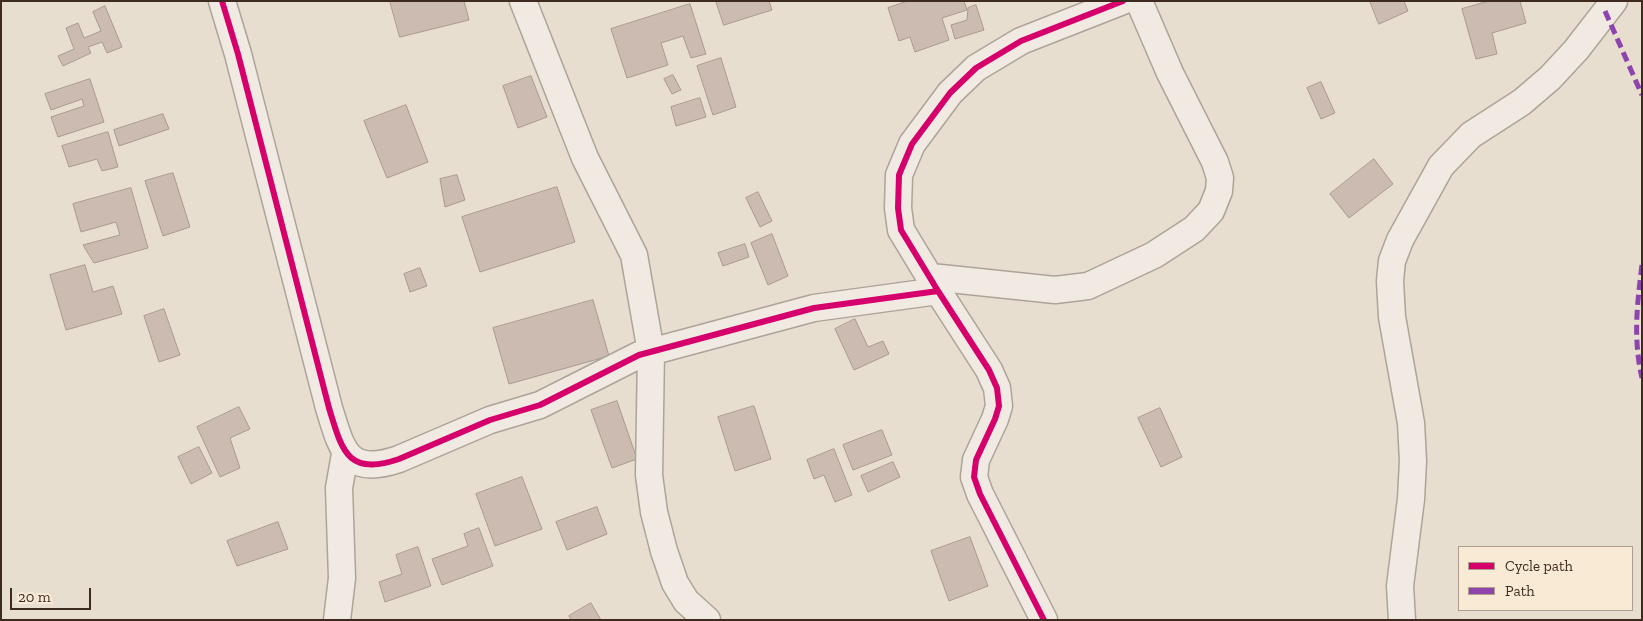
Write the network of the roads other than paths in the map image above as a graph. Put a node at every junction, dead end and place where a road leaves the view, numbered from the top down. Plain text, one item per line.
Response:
1 (222, 1) edge
2 (523, 1) edge
3 (1123, 1) edge
4 (1139, 1) edge
5 (1614, 1) edge
6 (935, 284) junction
7 (651, 352) junction
8 (345, 454) junction
9 (698, 618) edge
10 (337, 620) edge
11 (1044, 620) edge
12 (1402, 620) edge

1 - 8 street
2 - 7 street
3 - 6 street
4 - 6 street
5 - 12 street
6 - 7 street
6 - 11 street
7 - 8 street
7 - 9 street
8 - 10 street

